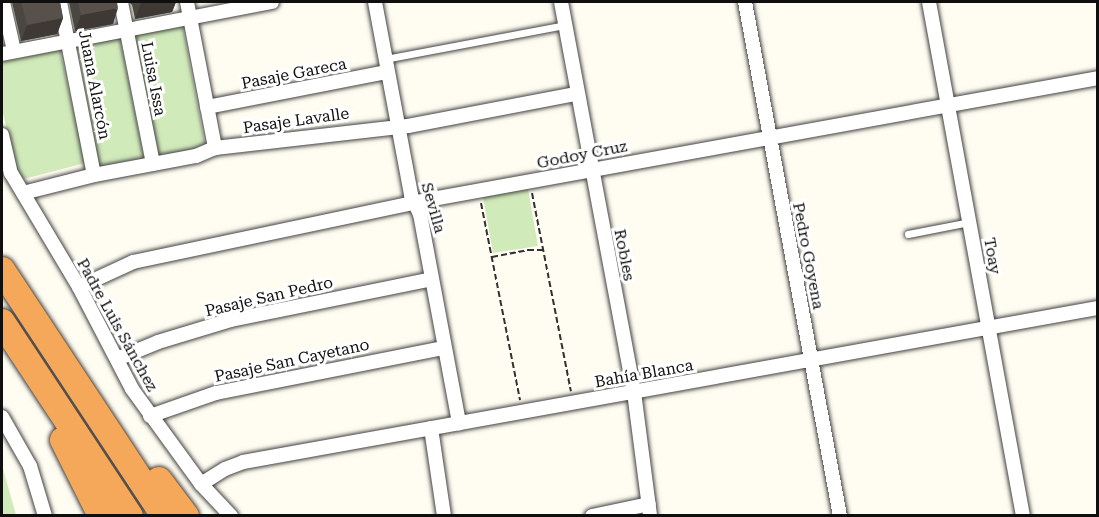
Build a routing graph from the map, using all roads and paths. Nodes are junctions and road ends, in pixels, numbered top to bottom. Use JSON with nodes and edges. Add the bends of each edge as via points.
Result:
{"nodes":[{"id":1,"x":3,"y":2,"type":"edge"},
{"id":2,"x":60,"y":2,"type":"edge"},
{"id":3,"x":121,"y":2,"type":"edge"},
{"id":4,"x":187,"y":2,"type":"edge"},
{"id":5,"x":272,"y":2,"type":"edge"},
{"id":6,"x":375,"y":2,"type":"edge"},
{"id":7,"x":561,"y":2,"type":"edge"},
{"id":8,"x":745,"y":2,"type":"edge"},
{"id":9,"x":929,"y":2,"type":"edge"},
{"id":10,"x":190,"y":18,"type":"junction"},
{"id":11,"x":565,"y":25,"type":"junction"},
{"id":12,"x":127,"y":31,"type":"junction"},
{"id":13,"x":68,"y":42,"type":"junction"},
{"id":14,"x":8,"y":52,"type":"edge"},
{"id":15,"x":386,"y":66,"type":"junction"},
{"id":16,"x":1098,"y":78,"type":"edge"},
{"id":17,"x":576,"y":94,"type":"junction"},
{"id":18,"x":948,"y":105,"type":"junction"},
{"id":19,"x":207,"y":107,"type":"junction"},
{"id":20,"x":398,"y":126,"type":"junction"},
{"id":21,"x":2,"y":135,"type":"edge"},
{"id":22,"x":769,"y":138,"type":"junction"},
{"id":23,"x":215,"y":148,"type":"junction"},
{"id":24,"x":153,"y":164,"type":"junction"},
{"id":25,"x":591,"y":169,"type":"junction"},
{"id":26,"x":94,"y":175,"type":"junction"},
{"id":27,"x":530,"y":181,"type":"junction"},
{"id":28,"x":478,"y":191,"type":"junction"},
{"id":29,"x":23,"y":193,"type":"junction"},
{"id":30,"x":414,"y":203,"type":"junction"},
{"id":31,"x":969,"y":222,"type":"junction"},
{"id":32,"x":908,"y":234,"type":"dead end"},
{"id":33,"x":543,"y":250,"type":"junction"},
{"id":34,"x":491,"y":257,"type":"junction"},
{"id":35,"x":2,"y":270,"type":"edge"},
{"id":36,"x":432,"y":279,"type":"junction"},
{"id":37,"x":79,"y":287,"type":"junction"},
{"id":38,"x":1098,"y":308,"type":"edge"},
{"id":39,"x":2,"y":324,"type":"edge"},
{"id":40,"x":988,"y":328,"type":"junction"},
{"id":41,"x":443,"y":348,"type":"junction"},
{"id":42,"x":117,"y":359,"type":"junction"},
{"id":43,"x":810,"y":361,"type":"junction"},
{"id":44,"x":634,"y":392,"type":"junction"},
{"id":45,"x":573,"y":402,"type":"junction"},
{"id":46,"x":522,"y":412,"type":"junction"},
{"id":47,"x":150,"y":416,"type":"junction"},
{"id":48,"x":2,"y":417,"type":"edge"},
{"id":49,"x":459,"y":423,"type":"junction"},
{"id":50,"x":431,"y":428,"type":"junction"},
{"id":51,"x":110,"y":433,"type":"junction"},
{"id":52,"x":201,"y":484,"type":"junction"},
{"id":53,"x":650,"y":510,"type":"edge"},
{"id":54,"x":45,"y":516,"type":"edge"},
{"id":55,"x":101,"y":516,"type":"edge"},
{"id":56,"x":130,"y":516,"type":"edge"},
{"id":57,"x":164,"y":516,"type":"edge"},
{"id":58,"x":186,"y":516,"type":"edge"},
{"id":59,"x":231,"y":516,"type":"edge"},
{"id":60,"x":444,"y":516,"type":"edge"},
{"id":61,"x":592,"y":516,"type":"edge"},
{"id":62,"x":840,"y":516,"type":"edge"},
{"id":63,"x":1023,"y":516,"type":"edge"}],
"edges":[{"from":1,"to":14,"type":"street"},
{"from":2,"to":13,"type":"street","name":"Juana Alarcón"},
{"from":3,"to":12,"type":"street","name":"Luisa Issa"},
{"from":4,"to":10,"type":"street"},
{"from":5,"to":10,"type":"street"},
{"from":6,"to":15,"type":"street","name":"Sevilla"},
{"from":7,"to":11,"type":"street","name":"Robles"},
{"from":8,"to":22,"type":"street","name":"Pedro Goyena"},
{"from":9,"to":18,"type":"street","name":"Toay"},
{"from":10,"to":12,"type":"street"},
{"from":10,"to":19,"type":"street"},
{"from":11,"to":15,"type":"lane"},
{"from":11,"to":17,"type":"street","name":"Robles"},
{"from":12,"to":13,"type":"street"},
{"from":12,"to":24,"type":"street","name":"Luisa Issa"},
{"from":13,"to":14,"type":"street"},
{"from":13,"to":26,"type":"street","name":"Juana Alarcón"},
{"from":15,"to":19,"type":"street","name":"Pasaje Gareca"},
{"from":15,"to":20,"type":"street","name":"Sevilla"},
{"from":16,"to":18,"type":"street","name":"Godoy Cruz"},
{"from":17,"to":20,"type":"street","name":"Pasaje Lavalle"},
{"from":17,"to":25,"type":"street","name":"Robles"},
{"from":18,"to":22,"type":"street","name":"Godoy Cruz"},
{"from":18,"to":31,"type":"street","name":"Toay"},
{"from":19,"to":23,"type":"street"},
{"from":20,"to":23,"type":"street","name":"Pasaje Lavalle"},
{"from":20,"to":30,"type":"street","name":"Sevilla"},
{"from":21,"to":29,"type":"street","name":"Padre Luis Sánchez","via":[[12,173]]},
{"from":22,"to":25,"type":"street","name":"Godoy Cruz"},
{"from":22,"to":43,"type":"street","name":"Pedro Goyena"},
{"from":23,"to":24,"type":"street","name":"Pasaje Lavalle"},
{"from":24,"to":26,"type":"street","name":"Pasaje Lavalle"},
{"from":25,"to":27,"type":"street","name":"Godoy Cruz"},
{"from":25,"to":44,"type":"street","name":"Robles"},
{"from":26,"to":29,"type":"street","name":"Pasaje Lavalle"},
{"from":27,"to":28,"type":"street","name":"Godoy Cruz"},
{"from":27,"to":33,"type":"path"},
{"from":28,"to":30,"type":"street","name":"Godoy Cruz"},
{"from":28,"to":34,"type":"path"},
{"from":29,"to":37,"type":"street","name":"Padre Luis Sánchez"},
{"from":30,"to":36,"type":"street","name":"Sevilla","via":[[420,214]]},
{"from":30,"to":37,"type":"street","name":"Godoy Cruz","via":[[133,262]]},
{"from":31,"to":32,"type":"lane"},
{"from":31,"to":40,"type":"street","name":"Toay"},
{"from":33,"to":34,"type":"path"},
{"from":33,"to":45,"type":"path"},
{"from":34,"to":46,"type":"path"},
{"from":35,"to":51,"type":"highway"},
{"from":36,"to":41,"type":"street","name":"Sevilla"},
{"from":36,"to":42,"type":"street","name":"Pasaje San Pedro","via":[[231,320]]},
{"from":37,"to":42,"type":"street","name":"Padre Luis Sánchez"},
{"from":38,"to":40,"type":"street","name":"Bahía Blanca"},
{"from":39,"to":55,"type":"highway","via":[[15,360],[68,448]]},
{"from":39,"to":56,"type":"highway"},
{"from":40,"to":43,"type":"street","name":"Bahía Blanca"},
{"from":40,"to":63,"type":"street","name":"Toay"},
{"from":41,"to":47,"type":"street","name":"Pasaje San Cayetano","via":[[216,393]]},
{"from":41,"to":49,"type":"street","name":"Sevilla"},
{"from":42,"to":47,"type":"street","name":"Padre Luis Sánchez"},
{"from":43,"to":44,"type":"street","name":"Bahía Blanca"},
{"from":43,"to":62,"type":"street","name":"Pedro Goyena"},
{"from":44,"to":45,"type":"street","name":"Bahía Blanca"},
{"from":44,"to":53,"type":"street","name":"Robles"},
{"from":45,"to":46,"type":"street","name":"Bahía Blanca"},
{"from":46,"to":49,"type":"street","name":"Bahía Blanca"},
{"from":47,"to":52,"type":"street","name":"Padre Luis Sánchez"},
{"from":48,"to":54,"type":"street","via":[[30,466]]},
{"from":49,"to":50,"type":"street","name":"Bahía Blanca"},
{"from":50,"to":52,"type":"street","name":"Bahía Blanca","via":[[243,462],[225,468]]},
{"from":50,"to":60,"type":"street"},
{"from":51,"to":57,"type":"highway"},
{"from":51,"to":58,"type":"highway","via":[[155,476]]},
{"from":52,"to":59,"type":"street","name":"Padre Luis Sánchez"},
{"from":53,"to":61,"type":"street"}]}
